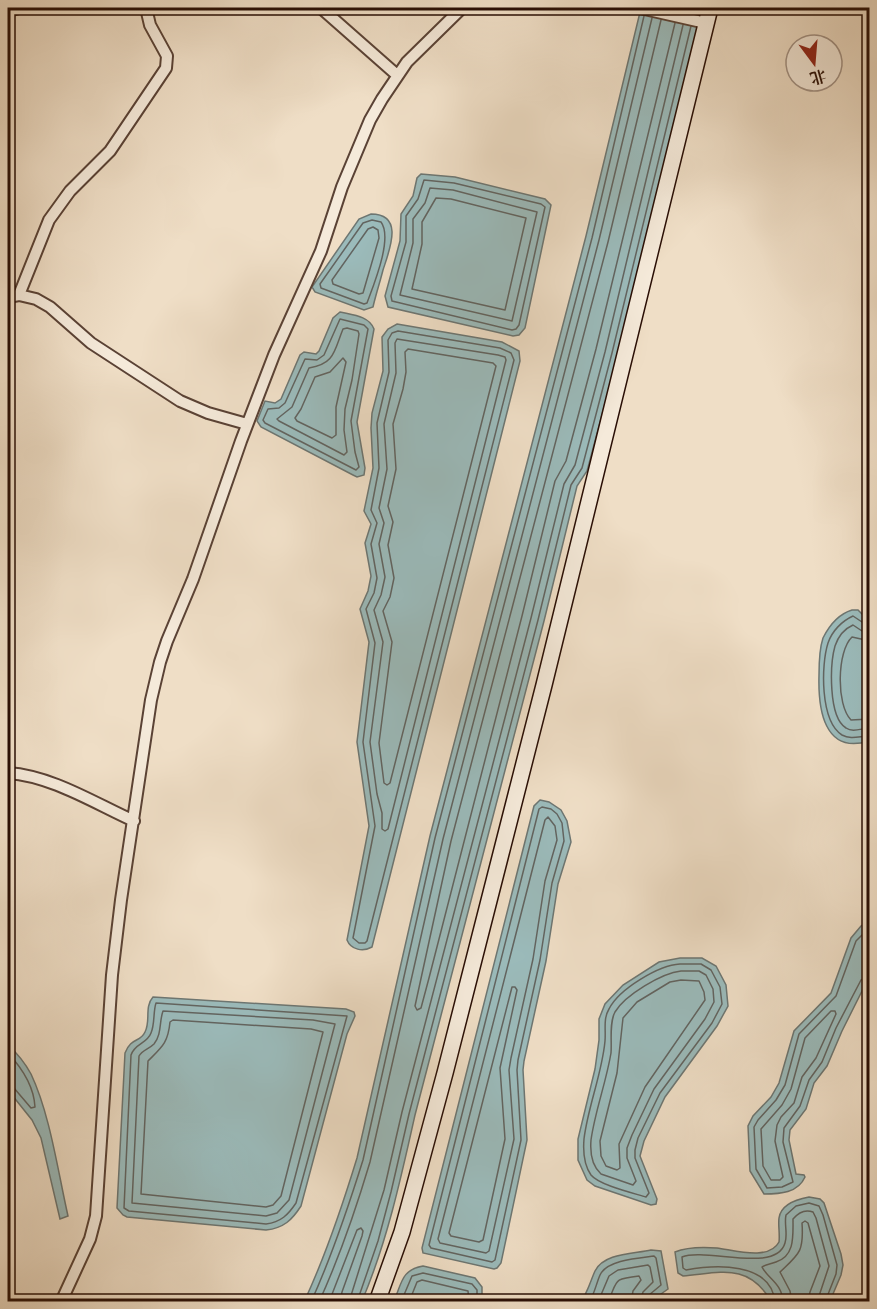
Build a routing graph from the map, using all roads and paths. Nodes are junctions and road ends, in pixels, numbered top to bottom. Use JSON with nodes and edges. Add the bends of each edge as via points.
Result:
{"nodes":[{"id":1,"x":19,"y":8,"type":"edge"},
{"id":2,"x":146,"y":8,"type":"edge"},
{"id":3,"x":321,"y":8,"type":"edge"},
{"id":4,"x":462,"y":8,"type":"edge"},
{"id":5,"x":640,"y":8,"type":"edge"},
{"id":6,"x":8,"y":11,"type":"edge"},
{"id":7,"x":706,"y":17,"type":"edge"},
{"id":8,"x":398,"y":75,"type":"junction"},
{"id":9,"x":13,"y":296,"type":"edge"},
{"id":10,"x":247,"y":424,"type":"junction"},
{"id":11,"x":8,"y":773,"type":"edge"},
{"id":12,"x":134,"y":821,"type":"junction"},
{"id":13,"x":61,"y":1302,"type":"edge"},
{"id":14,"x":377,"y":1302,"type":"edge"}],
"edges":[{"from":1,"to":6,"type":"street"},
{"from":2,"to":9,"type":"street","via":[[150,25],[167,56],[166,68],[110,151],[55,210]]},
{"from":3,"to":8,"type":"street"},
{"from":4,"to":8,"type":"street","via":[[422,45]]},
{"from":5,"to":7,"type":"street"},
{"from":7,"to":14,"type":"street","via":[[593,486],[439,1095],[402,1233]]},
{"from":8,"to":10,"type":"street","via":[[370,120],[342,186],[321,251]]},
{"from":9,"to":10,"type":"street","via":[[36,299],[50,307],[91,343],[180,401]]},
{"from":10,"to":12,"type":"street","via":[[193,579],[166,640],[151,700]]},
{"from":11,"to":12,"type":"street","via":[[46,780]]},
{"from":12,"to":13,"type":"street","via":[[112,975],[96,1216],[90,1239]]}]}
